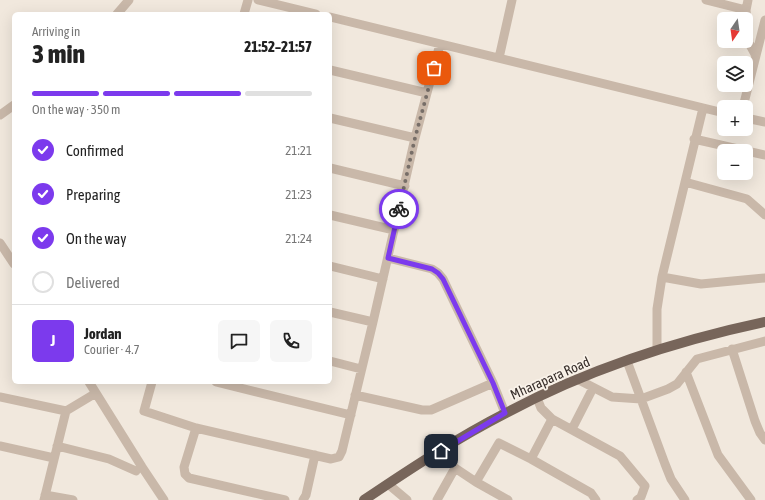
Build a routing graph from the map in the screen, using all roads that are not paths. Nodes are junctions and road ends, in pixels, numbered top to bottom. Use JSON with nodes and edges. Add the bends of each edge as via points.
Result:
{"nodes":[{"id":1,"x":129,"y":0,"type":"edge"},
{"id":2,"x":248,"y":0,"type":"edge"},
{"id":3,"x":258,"y":0,"type":"edge"},
{"id":4,"x":511,"y":0,"type":"edge"},
{"id":5,"x":706,"y":0,"type":"edge"},
{"id":6,"x":748,"y":0,"type":"edge"},
{"id":7,"x":746,"y":10,"type":"junction"},
{"id":8,"x":119,"y":12,"type":"edge"},
{"id":9,"x":245,"y":12,"type":"edge"},
{"id":10,"x":308,"y":12,"type":"edge"},
{"id":11,"x":332,"y":17,"type":"edge"},
{"id":12,"x":765,"y":20,"type":"edge"},
{"id":13,"x":440,"y":44,"type":"junction"},
{"id":14,"x":755,"y":54,"type":"junction"},
{"id":15,"x":499,"y":58,"type":"junction"},
{"id":16,"x":332,"y":70,"type":"edge"},
{"id":17,"x":427,"y":93,"type":"junction"},
{"id":18,"x":745,"y":100,"type":"edge"},
{"id":19,"x":12,"y":106,"type":"edge"},
{"id":20,"x":703,"y":108,"type":"junction"},
{"id":21,"x":717,"y":111,"type":"edge"},
{"id":22,"x":0,"y":115,"type":"edge"},
{"id":23,"x":332,"y":118,"type":"edge"},
{"id":24,"x":753,"y":119,"type":"edge"},
{"id":25,"x":765,"y":122,"type":"edge"},
{"id":26,"x":415,"y":138,"type":"junction"},
{"id":27,"x":694,"y":139,"type":"junction"},
{"id":28,"x":765,"y":155,"type":"edge"},
{"id":29,"x":332,"y":168,"type":"edge"},
{"id":30,"x":685,"y":182,"type":"junction"},
{"id":31,"x":405,"y":186,"type":"junction"},
{"id":32,"x":332,"y":215,"type":"edge"},
{"id":33,"x":765,"y":215,"type":"edge"},
{"id":34,"x":394,"y":230,"type":"junction"},
{"id":35,"x":0,"y":243,"type":"edge"},
{"id":36,"x":388,"y":258,"type":"junction"},
{"id":37,"x":12,"y":261,"type":"edge"},
{"id":38,"x":332,"y":266,"type":"edge"},
{"id":39,"x":662,"y":277,"type":"junction"},
{"id":40,"x":765,"y":278,"type":"edge"},
{"id":41,"x":383,"y":279,"type":"junction"},
{"id":42,"x":332,"y":312,"type":"edge"},
{"id":43,"x":373,"y":322,"type":"junction"},
{"id":44,"x":765,"y":322,"type":"edge"},
{"id":45,"x":765,"y":340,"type":"edge"},
{"id":46,"x":732,"y":349,"type":"junction"},
{"id":47,"x":657,"y":350,"type":"junction"},
{"id":48,"x":627,"y":361,"type":"junction"},
{"id":49,"x":332,"y":362,"type":"edge"},
{"id":50,"x":362,"y":369,"type":"junction"},
{"id":51,"x":686,"y":372,"type":"junction"},
{"id":52,"x":577,"y":379,"type":"junction"},
{"id":53,"x":493,"y":383,"type":"junction"},
{"id":54,"x":90,"y":384,"type":"edge"},
{"id":55,"x":151,"y":384,"type":"edge"},
{"id":56,"x":224,"y":384,"type":"edge"},
{"id":57,"x":593,"y":388,"type":"junction"},
{"id":58,"x":96,"y":393,"type":"junction"},
{"id":59,"x":356,"y":395,"type":"junction"},
{"id":60,"x":0,"y":397,"type":"edge"},
{"id":61,"x":537,"y":398,"type":"junction"},
{"id":62,"x":641,"y":399,"type":"junction"},
{"id":63,"x":66,"y":411,"type":"junction"},
{"id":64,"x":505,"y":413,"type":"junction"},
{"id":65,"x":351,"y":415,"type":"junction"},
{"id":66,"x":552,"y":419,"type":"junction"},
{"id":67,"x":196,"y":428,"type":"junction"},
{"id":68,"x":572,"y":429,"type":"junction"},
{"id":69,"x":765,"y":440,"type":"edge"},
{"id":70,"x":0,"y":446,"type":"edge"},
{"id":71,"x":57,"y":446,"type":"junction"},
{"id":72,"x":441,"y":451,"type":"junction"},
{"id":73,"x":315,"y":455,"type":"junction"},
{"id":74,"x":54,"y":458,"type":"junction"},
{"id":75,"x":531,"y":459,"type":"junction"},
{"id":76,"x":455,"y":468,"type":"junction"},
{"id":77,"x":136,"y":471,"type":"dead end"},
{"id":78,"x":476,"y":482,"type":"junction"},
{"id":79,"x":388,"y":484,"type":"junction"},
{"id":80,"x":44,"y":497,"type":"edge"},
{"id":81,"x":73,"y":500,"type":"edge"},
{"id":82,"x":164,"y":500,"type":"edge"},
{"id":83,"x":285,"y":500,"type":"edge"},
{"id":84,"x":304,"y":500,"type":"edge"},
{"id":85,"x":364,"y":500,"type":"edge"},
{"id":86,"x":405,"y":500,"type":"edge"},
{"id":87,"x":437,"y":500,"type":"edge"},
{"id":88,"x":508,"y":500,"type":"edge"},
{"id":89,"x":596,"y":500,"type":"edge"},
{"id":90,"x":637,"y":500,"type":"edge"},
{"id":91,"x":685,"y":500,"type":"edge"},
{"id":92,"x":751,"y":500,"type":"edge"}],
"edges":[{"from":1,"to":8,"type":"street"},
{"from":2,"to":9,"type":"street"},
{"from":3,"to":10,"type":"street"},
{"from":4,"to":15,"type":"street"},
{"from":5,"to":7,"type":"street"},
{"from":6,"to":7,"type":"street"},
{"from":7,"to":14,"type":"street","via":[[749,43]]},
{"from":11,"to":13,"type":"street"},
{"from":12,"to":14,"type":"street"},
{"from":13,"to":15,"type":"street"},
{"from":13,"to":17,"type":"street"},
{"from":14,"to":18,"type":"street"},
{"from":15,"to":20,"type":"street"},
{"from":16,"to":17,"type":"street"},
{"from":17,"to":26,"type":"street"},
{"from":19,"to":22,"type":"street"},
{"from":20,"to":21,"type":"street"},
{"from":20,"to":27,"type":"street"},
{"from":23,"to":26,"type":"street"},
{"from":24,"to":25,"type":"street"},
{"from":26,"to":31,"type":"street"},
{"from":27,"to":28,"type":"street"},
{"from":27,"to":30,"type":"street"},
{"from":29,"to":31,"type":"street"},
{"from":30,"to":33,"type":"street","via":[[747,199]]},
{"from":30,"to":39,"type":"street"},
{"from":31,"to":34,"type":"street"},
{"from":32,"to":34,"type":"street"},
{"from":34,"to":36,"type":"street"},
{"from":35,"to":37,"type":"street"},
{"from":36,"to":41,"type":"street"},
{"from":36,"to":53,"type":"street","via":[[432,269],[438,273]]},
{"from":38,"to":41,"type":"street"},
{"from":39,"to":40,"type":"street","via":[[701,284]]},
{"from":39,"to":47,"type":"street","via":[[657,309]]},
{"from":41,"to":43,"type":"street"},
{"from":42,"to":43,"type":"street"},
{"from":43,"to":50,"type":"street"},
{"from":44,"to":47,"type":"main road","name":"Mharapara Road"},
{"from":45,"to":46,"type":"street"},
{"from":46,"to":51,"type":"street","via":[[697,359]]},
{"from":46,"to":69,"type":"street","via":[[754,421]]},
{"from":47,"to":48,"type":"main road","name":"Mharapara Road"},
{"from":48,"to":52,"type":"main road","name":"Mharapara Road"},
{"from":48,"to":62,"type":"street"},
{"from":49,"to":50,"type":"street"},
{"from":50,"to":59,"type":"street"},
{"from":51,"to":62,"type":"street","via":[[677,384]]},
{"from":51,"to":92,"type":"street","via":[[718,455]]},
{"from":52,"to":57,"type":"street"},
{"from":52,"to":61,"type":"main road","name":"Mharapara Road"},
{"from":53,"to":59,"type":"street","via":[[430,410]]},
{"from":53,"to":64,"type":"street"},
{"from":54,"to":58,"type":"street"},
{"from":55,"to":67,"type":"street","via":[[144,411]]},
{"from":56,"to":65,"type":"street"},
{"from":57,"to":62,"type":"street","via":[[612,397]]},
{"from":57,"to":68,"type":"street"},
{"from":58,"to":63,"type":"street"},
{"from":58,"to":82,"type":"street"},
{"from":59,"to":65,"type":"street"},
{"from":60,"to":63,"type":"street"},
{"from":61,"to":64,"type":"main road","name":"Mharapara Road"},
{"from":61,"to":66,"type":"street","via":[[541,408]]},
{"from":62,"to":91,"type":"street","via":[[664,464]]},
{"from":63,"to":71,"type":"street"},
{"from":64,"to":72,"type":"main road","name":"Mharapara Road"},
{"from":65,"to":73,"type":"street","via":[[339,457],[331,459]]},
{"from":66,"to":68,"type":"street"},
{"from":66,"to":75,"type":"street"},
{"from":67,"to":73,"type":"street"},
{"from":67,"to":83,"type":"street","via":[[184,467],[189,478]]},
{"from":68,"to":90,"type":"street","via":[[620,456],[645,486]]},
{"from":70,"to":74,"type":"street"},
{"from":71,"to":74,"type":"street"},
{"from":71,"to":77,"type":"street","via":[[109,459]]},
{"from":72,"to":76,"type":"street"},
{"from":72,"to":79,"type":"main road","name":"Mharapara Road"},
{"from":73,"to":84,"type":"street"},
{"from":74,"to":80,"type":"street"},
{"from":75,"to":78,"type":"street","via":[[499,443]]},
{"from":75,"to":89,"type":"street","via":[[591,493]]},
{"from":76,"to":78,"type":"street"},
{"from":76,"to":87,"type":"street"},
{"from":78,"to":88,"type":"street"},
{"from":79,"to":85,"type":"main road","name":"Mharapara Road"},
{"from":79,"to":86,"type":"street"},
{"from":80,"to":81,"type":"street"}]}
